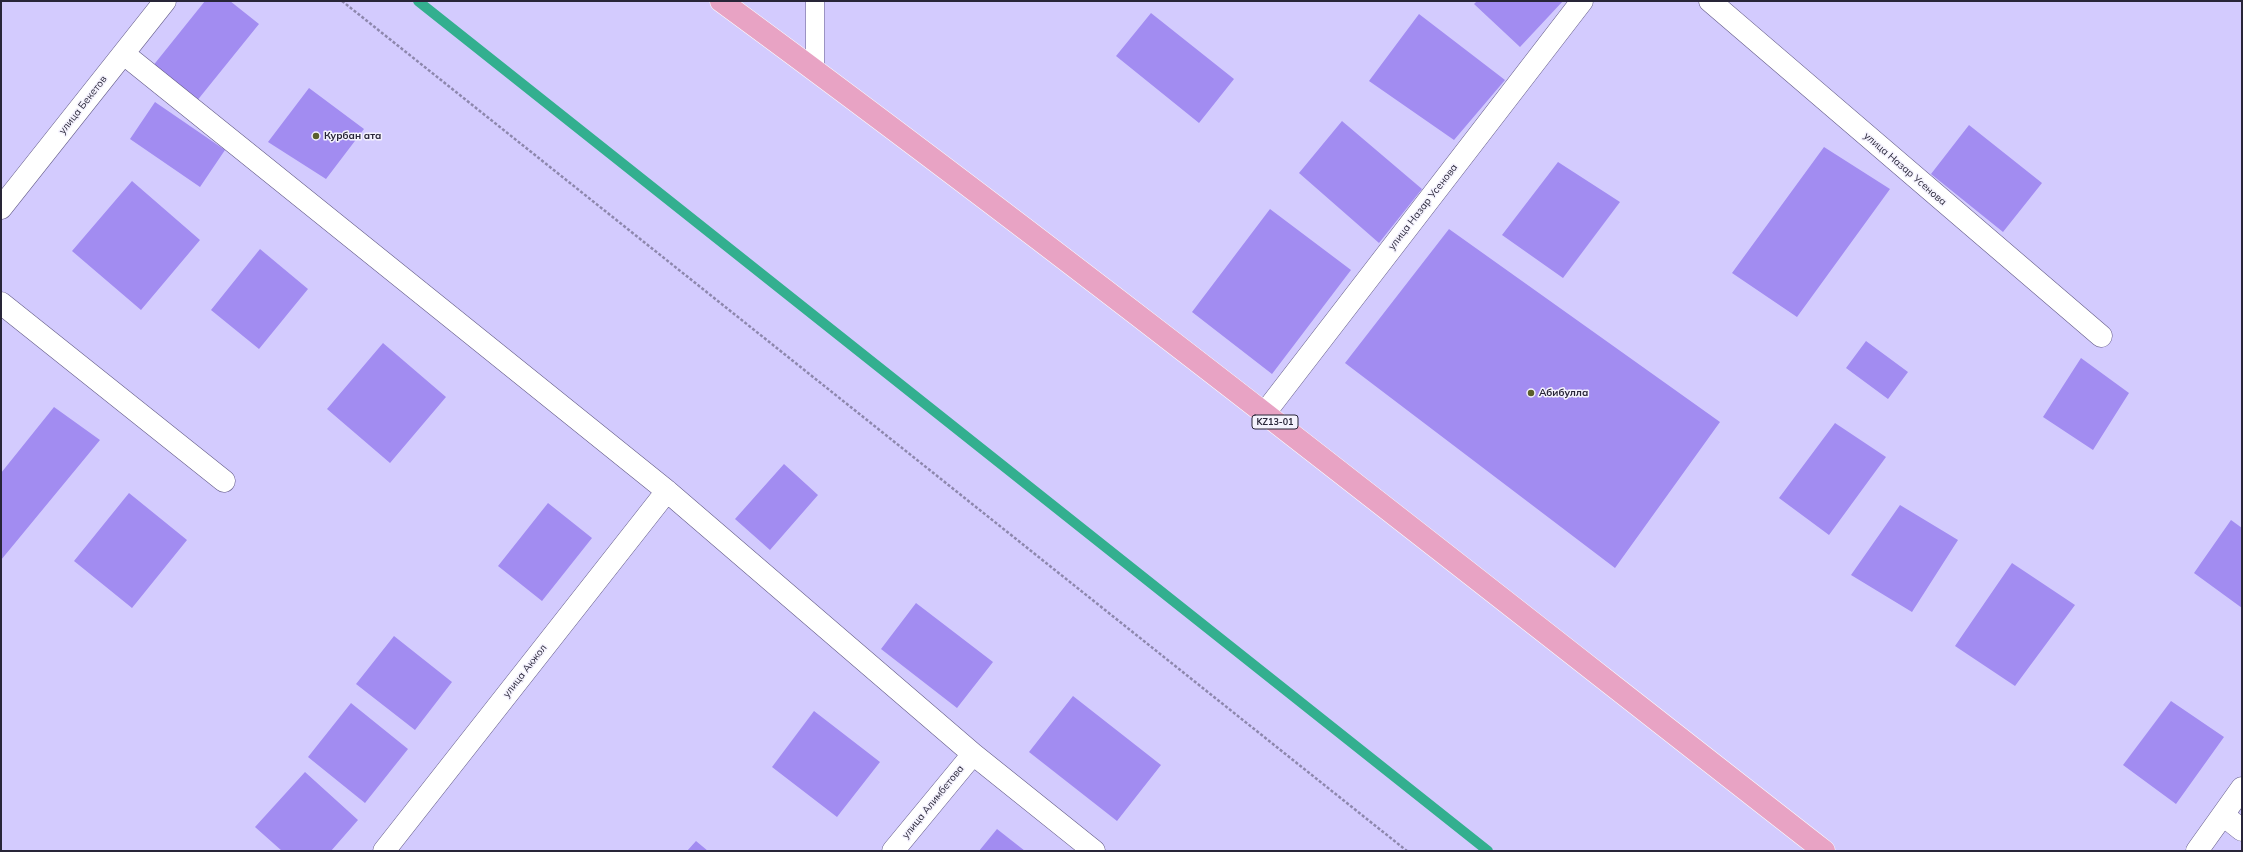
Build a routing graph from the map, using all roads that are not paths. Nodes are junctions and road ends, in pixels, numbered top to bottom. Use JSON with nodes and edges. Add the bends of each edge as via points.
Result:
{"nodes":[{"id":1,"x":165,"y":1,"type":"edge"},
{"id":2,"x":721,"y":1,"type":"edge"},
{"id":3,"x":815,"y":1,"type":"edge"},
{"id":4,"x":1582,"y":1,"type":"edge"},
{"id":5,"x":1710,"y":1,"type":"edge"},
{"id":6,"x":124,"y":54,"type":"junction"},
{"id":7,"x":814,"y":70,"type":"junction"},
{"id":8,"x":1,"y":208,"type":"edge"},
{"id":9,"x":1,"y":303,"type":"edge"},
{"id":10,"x":2101,"y":336,"type":"dead end"},
{"id":11,"x":1264,"y":414,"type":"junction"},
{"id":12,"x":224,"y":481,"type":"dead end"},
{"id":13,"x":667,"y":491,"type":"junction"},
{"id":14,"x":973,"y":754,"type":"junction"},
{"id":15,"x":2242,"y":788,"type":"edge"},
{"id":16,"x":2223,"y":815,"type":"junction"},
{"id":17,"x":2242,"y":830,"type":"edge"},
{"id":18,"x":384,"y":851,"type":"edge"},
{"id":19,"x":893,"y":851,"type":"edge"},
{"id":20,"x":1094,"y":851,"type":"edge"},
{"id":21,"x":1824,"y":851,"type":"edge"},
{"id":22,"x":2196,"y":851,"type":"edge"}],
"edges":[{"from":1,"to":6,"type":"street","name":"улица Бекетов"},
{"from":2,"to":7,"type":"main road","number":"KZ13-01"},
{"from":3,"to":7,"type":"lane"},
{"from":4,"to":11,"type":"street","name":"улица Назар Усенова"},
{"from":5,"to":10,"type":"street","name":"улица Назар Усенова"},
{"from":6,"to":8,"type":"street","name":"улица Бекетов"},
{"from":6,"to":13,"type":"street"},
{"from":7,"to":11,"type":"main road","number":"KZ13-01"},
{"from":9,"to":12,"type":"street"},
{"from":11,"to":21,"type":"main road","number":"KZ13-01"},
{"from":13,"to":14,"type":"street"},
{"from":13,"to":18,"type":"street","name":"улица Акжол"},
{"from":14,"to":19,"type":"street","name":"улица Алимбетова"},
{"from":14,"to":20,"type":"street"},
{"from":15,"to":16,"type":"street"},
{"from":16,"to":17,"type":"street"},
{"from":16,"to":22,"type":"street"}]}
